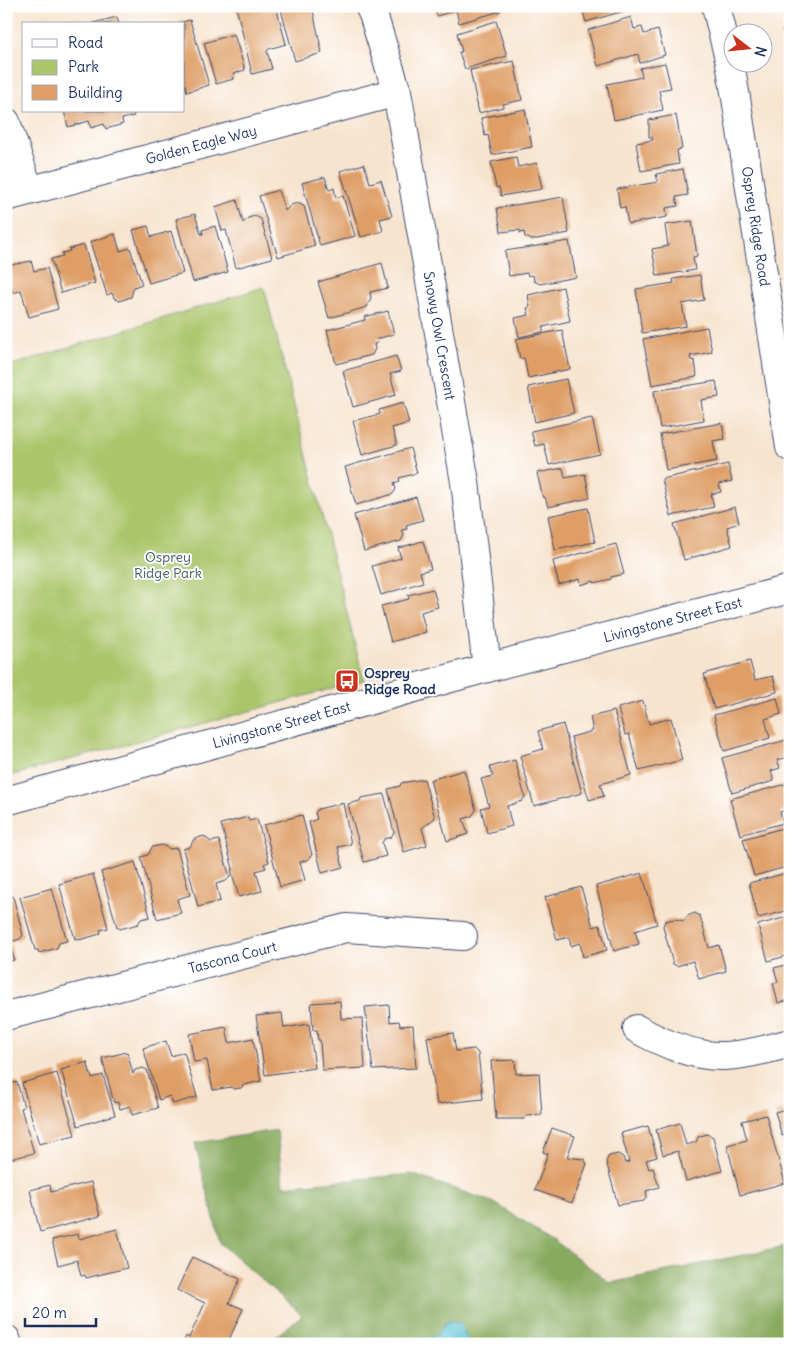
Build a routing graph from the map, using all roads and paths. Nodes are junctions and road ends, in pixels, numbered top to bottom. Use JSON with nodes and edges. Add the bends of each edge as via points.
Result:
{"nodes":[{"id":1,"x":369,"y":6,"type":"edge"},
{"id":2,"x":716,"y":6,"type":"edge"},
{"id":3,"x":397,"y":92,"type":"junction"},
{"id":4,"x":6,"y":122,"type":"edge"},
{"id":5,"x":18,"y":194,"type":"edge"},
{"id":6,"x":790,"y":447,"type":"edge"},
{"id":7,"x":790,"y":589,"type":"edge"},
{"id":8,"x":487,"y":668,"type":"junction"},
{"id":9,"x":6,"y":801,"type":"edge"},
{"id":10,"x":463,"y":936,"type":"dead end"},
{"id":11,"x":6,"y":1016,"type":"edge"},
{"id":12,"x":637,"y":1029,"type":"dead end"},
{"id":13,"x":790,"y":1043,"type":"edge"},
{"id":14,"x":6,"y":1339,"type":"edge"},
{"id":15,"x":8,"y":1344,"type":"edge"}],
"edges":[{"from":1,"to":3,"type":"street","name":"Snowy Owl Crescent"},
{"from":2,"to":6,"type":"street","name":"Osprey Ridge Road","via":[[736,98]]},
{"from":3,"to":5,"type":"street","name":"Golden Eagle Way"},
{"from":3,"to":8,"type":"street","name":"Snowy Owl Crescent","via":[[465,482]]},
{"from":4,"to":5,"type":"street"},
{"from":7,"to":8,"type":"street","name":"Livingstone Street East"},
{"from":8,"to":9,"type":"street","name":"Livingstone Street East"},
{"from":10,"to":11,"type":"street","name":"Tascona Court","via":[[346,928]]},
{"from":12,"to":13,"type":"street","via":[[654,1039],[701,1055],[744,1054]]},
{"from":14,"to":15,"type":"street"}]}
